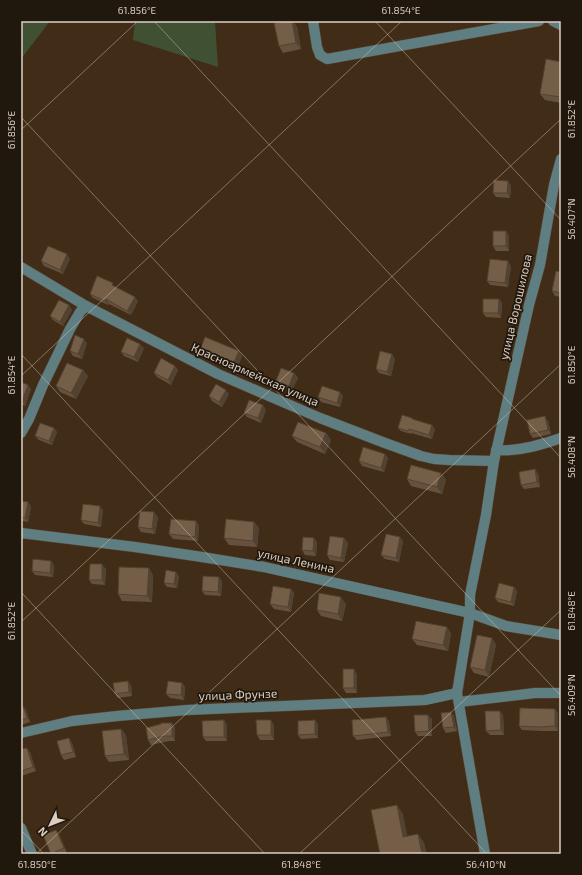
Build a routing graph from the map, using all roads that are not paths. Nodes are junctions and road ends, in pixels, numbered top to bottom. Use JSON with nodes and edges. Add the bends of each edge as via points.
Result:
{"nodes":[{"id":1,"x":313,"y":21,"type":"edge"},
{"id":2,"x":539,"y":21,"type":"edge"},
{"id":3,"x":553,"y":21,"type":"edge"},
{"id":4,"x":561,"y":26,"type":"edge"},
{"id":5,"x":561,"y":159,"type":"edge"},
{"id":6,"x":21,"y":267,"type":"edge"},
{"id":7,"x":86,"y":306,"type":"junction"},
{"id":8,"x":21,"y":433,"type":"edge"},
{"id":9,"x":561,"y":438,"type":"edge"},
{"id":10,"x":496,"y":450,"type":"junction"},
{"id":11,"x":494,"y":461,"type":"junction"},
{"id":12,"x":21,"y":533,"type":"edge"},
{"id":13,"x":470,"y":613,"type":"junction"},
{"id":14,"x":561,"y":635,"type":"edge"},
{"id":15,"x":561,"y":693,"type":"edge"},
{"id":16,"x":458,"y":698,"type":"junction"},
{"id":17,"x":21,"y":733,"type":"edge"},
{"id":18,"x":21,"y":828,"type":"edge"},
{"id":19,"x":32,"y":854,"type":"edge"},
{"id":20,"x":485,"y":854,"type":"edge"}],
"edges":[{"from":1,"to":2,"type":"street","via":[[317,47],[320,55],[327,59]]},
{"from":3,"to":4,"type":"street"},
{"from":5,"to":10,"type":"street","name":"улица Ворошилова","via":[[540,265]]},
{"from":6,"to":7,"type":"street","name":"Красноармейская улица"},
{"from":7,"to":8,"type":"street","via":[[70,329]]},
{"from":7,"to":11,"type":"street","name":"Красноармейская улица","via":[[218,374],[361,434],[434,459]]},
{"from":9,"to":10,"type":"street","via":[[517,449]]},
{"from":10,"to":11,"type":"street","name":"улица Ворошилова"},
{"from":11,"to":13,"type":"street","name":"улица Ворошилова","via":[[470,595]]},
{"from":12,"to":13,"type":"street","name":"улица Ленина","via":[[264,567]]},
{"from":13,"to":14,"type":"street","name":"улица Ленина","via":[[506,626]]},
{"from":13,"to":16,"type":"street","name":"улица Ворошилова"},
{"from":15,"to":16,"type":"street","name":"улица Фрунзе"},
{"from":16,"to":17,"type":"street","name":"улица Фрунзе","via":[[188,710],[72,721]]},
{"from":16,"to":20,"type":"street","name":"улица Ворошилова"},
{"from":18,"to":19,"type":"street"}]}
